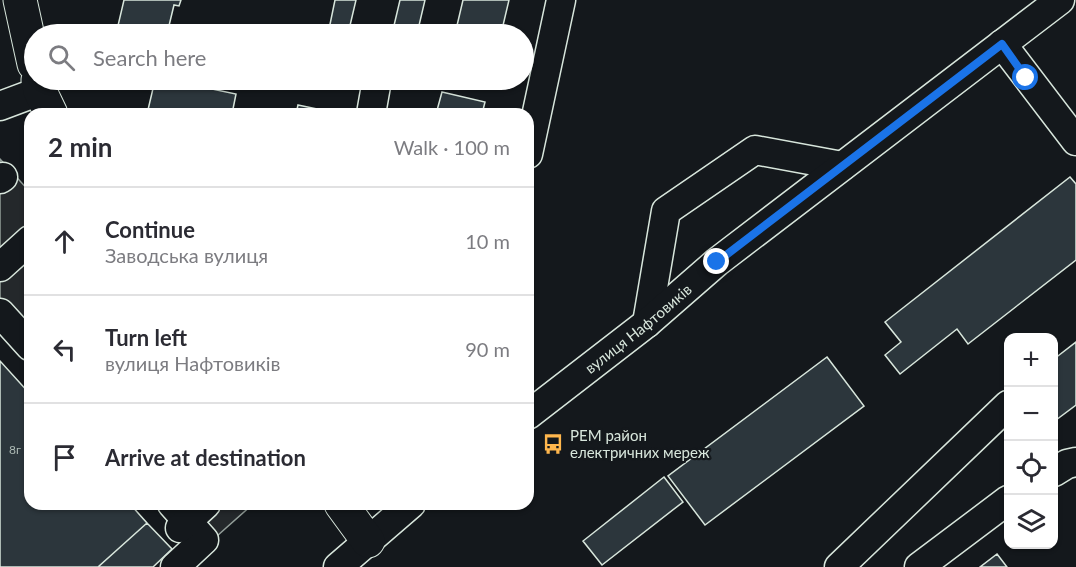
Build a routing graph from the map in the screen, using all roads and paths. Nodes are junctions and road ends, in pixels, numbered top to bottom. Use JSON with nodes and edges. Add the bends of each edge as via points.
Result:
{"nodes":[{"id":1,"x":20,"y":0,"type":"edge"},
{"id":2,"x":561,"y":0,"type":"edge"},
{"id":3,"x":1060,"y":0,"type":"edge"},
{"id":4,"x":26,"y":24,"type":"edge"},
{"id":5,"x":1002,"y":44,"type":"junction"},
{"id":6,"x":35,"y":90,"type":"edge"},
{"id":7,"x":375,"y":90,"type":"edge"},
{"id":8,"x":0,"y":106,"type":"edge"},
{"id":9,"x":372,"y":108,"type":"edge"},
{"id":10,"x":534,"y":126,"type":"edge"},
{"id":11,"x":1076,"y":141,"type":"edge"},
{"id":12,"x":842,"y":166,"type":"junction"},
{"id":13,"x":24,"y":245,"type":"edge"},
{"id":14,"x":0,"y":267,"type":"edge"},
{"id":15,"x":0,"y":313,"type":"edge"},
{"id":16,"x":647,"y":323,"type":"junction"},
{"id":17,"x":20,"y":340,"type":"edge"},
{"id":18,"x":1004,"y":409,"type":"edge"},
{"id":19,"x":534,"y":410,"type":"edge"},
{"id":20,"x":1076,"y":462,"type":"edge"},
{"id":21,"x":1058,"y":469,"type":"edge"},
{"id":22,"x":1004,"y":503,"type":"edge"},
{"id":23,"x":168,"y":510,"type":"edge"},
{"id":24,"x":345,"y":510,"type":"edge"},
{"id":25,"x":404,"y":510,"type":"edge"},
{"id":26,"x":189,"y":524,"type":"edge"},
{"id":27,"x":368,"y":541,"type":"junction"},
{"id":28,"x":162,"y":567,"type":"edge"},
{"id":29,"x":175,"y":567,"type":"edge"},
{"id":30,"x":338,"y":567,"type":"edge"},
{"id":31,"x":839,"y":567,"type":"edge"},
{"id":32,"x":919,"y":567,"type":"edge"}],
"edges":[{"from":1,"to":4,"type":"main road"},
{"from":2,"to":10,"type":"street"},
{"from":3,"to":5,"type":"street","name":"вулиця Нафтовиків"},
{"from":5,"to":11,"type":"street"},
{"from":5,"to":12,"type":"street","name":"вулиця Нафтовиків"},
{"from":6,"to":8,"type":"street"},
{"from":7,"to":9,"type":"street"},
{"from":12,"to":16,"type":"street","name":"вулиця Нафтовиків","via":[[717,262]]},
{"from":12,"to":16,"type":"street","via":[[755,150],[666,211]]},
{"from":13,"to":14,"type":"street"},
{"from":15,"to":17,"type":"street"},
{"from":16,"to":19,"type":"street","name":"вулиця Нафтовиків"},
{"from":18,"to":31,"type":"street"},
{"from":20,"to":21,"type":"street"},
{"from":22,"to":32,"type":"street"},
{"from":23,"to":26,"type":"street"},
{"from":24,"to":27,"type":"main road"},
{"from":25,"to":27,"type":"street"},
{"from":26,"to":28,"type":"street"},
{"from":26,"to":29,"type":"street"},
{"from":27,"to":30,"type":"street"}]}
